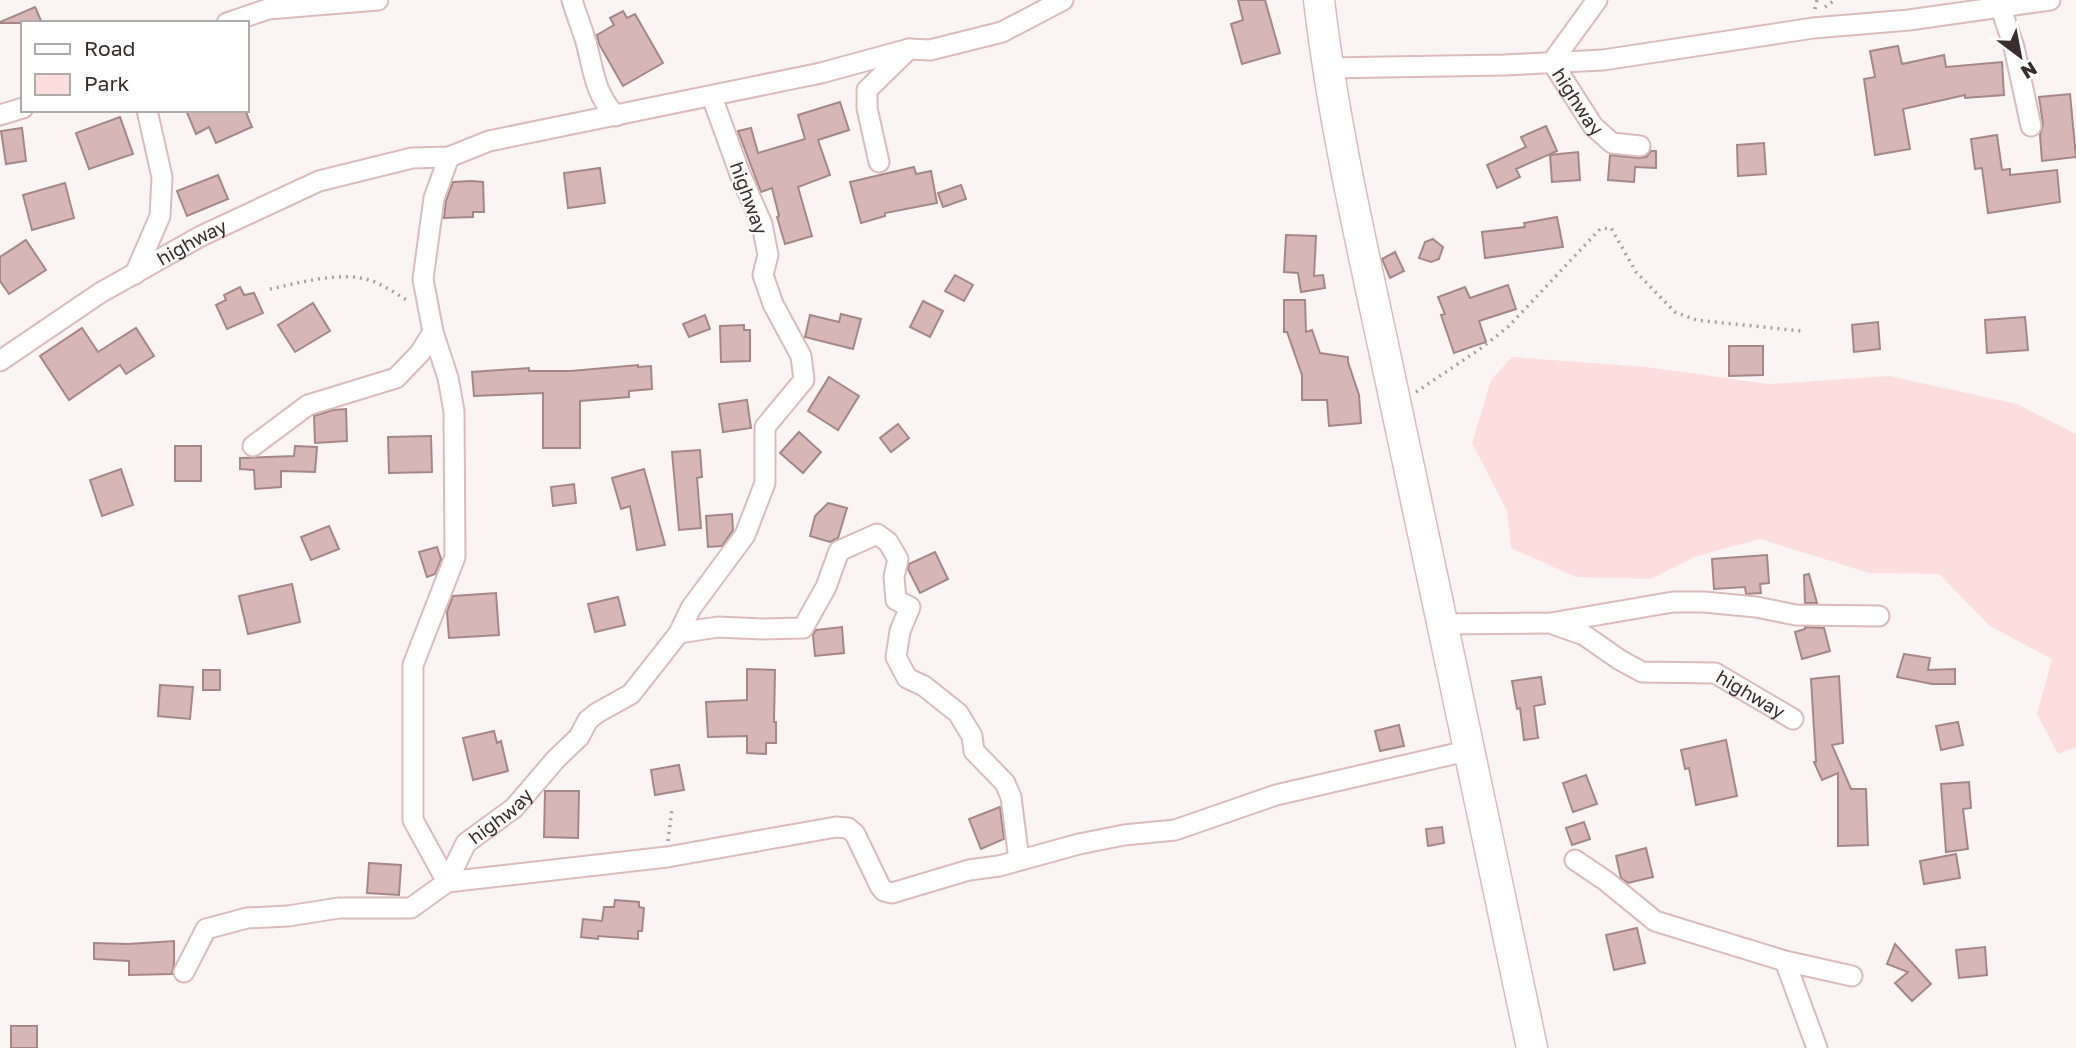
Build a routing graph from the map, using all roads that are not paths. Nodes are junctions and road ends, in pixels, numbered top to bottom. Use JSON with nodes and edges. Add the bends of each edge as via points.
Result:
{"nodes":[{"id":1,"x":378,"y":0,"type":"edge"},
{"id":2,"x":572,"y":0,"type":"edge"},
{"id":3,"x":1063,"y":0,"type":"edge"},
{"id":4,"x":1319,"y":0,"type":"edge"},
{"id":5,"x":1597,"y":0,"type":"edge"},
{"id":6,"x":2050,"y":0,"type":"edge"},
{"id":7,"x":2000,"y":6,"type":"junction"},
{"id":8,"x":233,"y":21,"type":"edge"},
{"id":9,"x":909,"y":49,"type":"junction"},
{"id":10,"x":1552,"y":62,"type":"junction"},
{"id":11,"x":1327,"y":68,"type":"junction"},
{"id":12,"x":712,"y":97,"type":"junction"},
{"id":13,"x":21,"y":109,"type":"edge"},
{"id":14,"x":147,"y":112,"type":"edge"},
{"id":15,"x":0,"y":115,"type":"edge"},
{"id":16,"x":616,"y":116,"type":"junction"},
{"id":17,"x":2031,"y":126,"type":"dead end"},
{"id":18,"x":1640,"y":146,"type":"dead end"},
{"id":19,"x":449,"y":157,"type":"junction"},
{"id":20,"x":879,"y":162,"type":"dead end"},
{"id":21,"x":135,"y":274,"type":"junction"},
{"id":22,"x":432,"y":324,"type":"junction"},
{"id":23,"x":0,"y":361,"type":"edge"},
{"id":24,"x":253,"y":446,"type":"dead end"},
{"id":25,"x":1879,"y":616,"type":"dead end"},
{"id":26,"x":1551,"y":623,"type":"junction"},
{"id":27,"x":1441,"y":624,"type":"junction"},
{"id":28,"x":679,"y":633,"type":"junction"},
{"id":29,"x":1793,"y":719,"type":"dead end"},
{"id":30,"x":1471,"y":750,"type":"junction"},
{"id":31,"x":1019,"y":860,"type":"junction"},
{"id":32,"x":1575,"y":860,"type":"dead end"},
{"id":33,"x":447,"y":882,"type":"junction"},
{"id":34,"x":1785,"y":961,"type":"junction"},
{"id":35,"x":184,"y":972,"type":"dead end"},
{"id":36,"x":1852,"y":976,"type":"dead end"},
{"id":37,"x":1532,"y":1048,"type":"edge"},
{"id":38,"x":1817,"y":1048,"type":"edge"}],
"edges":[{"from":1,"to":8,"type":"street","via":[[268,9]]},
{"from":2,"to":16,"type":"street","via":[[595,83]]},
{"from":3,"to":9,"type":"street","name":"highway","via":[[1002,32],[930,50]]},
{"from":4,"to":11,"type":"main road"},
{"from":5,"to":10,"type":"street","name":"highway"},
{"from":6,"to":7,"type":"street"},
{"from":7,"to":10,"type":"street","via":[[1604,60]]},
{"from":7,"to":17,"type":"street"},
{"from":9,"to":12,"type":"street","name":"highway"},
{"from":9,"to":20,"type":"street","via":[[867,90]]},
{"from":10,"to":11,"type":"street"},
{"from":10,"to":18,"type":"street","name":"highway","via":[[1593,126],[1612,143]]},
{"from":11,"to":27,"type":"main road"},
{"from":12,"to":16,"type":"street","name":"highway"},
{"from":12,"to":28,"type":"street","name":"highway","via":[[762,224],[768,255],[763,275],[801,356],[804,380],[765,427],[765,483],[745,535],[691,608]]},
{"from":13,"to":15,"type":"street"},
{"from":14,"to":21,"type":"street","name":"highway","via":[[162,177],[160,216]]},
{"from":16,"to":19,"type":"street","name":"highway","via":[[489,141]]},
{"from":19,"to":21,"type":"street","name":"highway","via":[[412,158],[319,181],[201,236]]},
{"from":19,"to":22,"type":"street","via":[[434,198],[423,279]]},
{"from":21,"to":23,"type":"street","name":"highway"},
{"from":22,"to":24,"type":"street","via":[[420,354],[396,378],[308,405]]},
{"from":22,"to":33,"type":"street","via":[[454,411],[456,556],[413,665],[413,820]]},
{"from":25,"to":26,"type":"street","name":"highway","via":[[1796,615],[1704,601]]},
{"from":26,"to":27,"type":"street","name":"highway"},
{"from":26,"to":29,"type":"street","name":"highway","via":[[1584,635],[1642,672],[1715,673]]},
{"from":27,"to":30,"type":"main road"},
{"from":28,"to":31,"type":"street","via":[[718,627],[803,628],[839,551],[877,534],[888,541],[898,559],[896,600],[910,607],[896,657],[907,678],[958,713],[972,736],[974,751],[1005,783]]},
{"from":28,"to":33,"type":"street","name":"highway","via":[[631,694],[588,720],[579,737],[513,808],[466,842]]},
{"from":30,"to":31,"type":"street","via":[[1276,795],[1175,830],[1124,835]]},
{"from":30,"to":37,"type":"main road"},
{"from":31,"to":33,"type":"street","via":[[884,891],[855,834],[836,827],[667,857]]},
{"from":32,"to":34,"type":"street","via":[[1654,921]]},
{"from":33,"to":35,"type":"street","name":"highway","via":[[411,908],[339,908],[247,918],[206,929]]},
{"from":34,"to":36,"type":"street"},
{"from":34,"to":38,"type":"street"}]}
